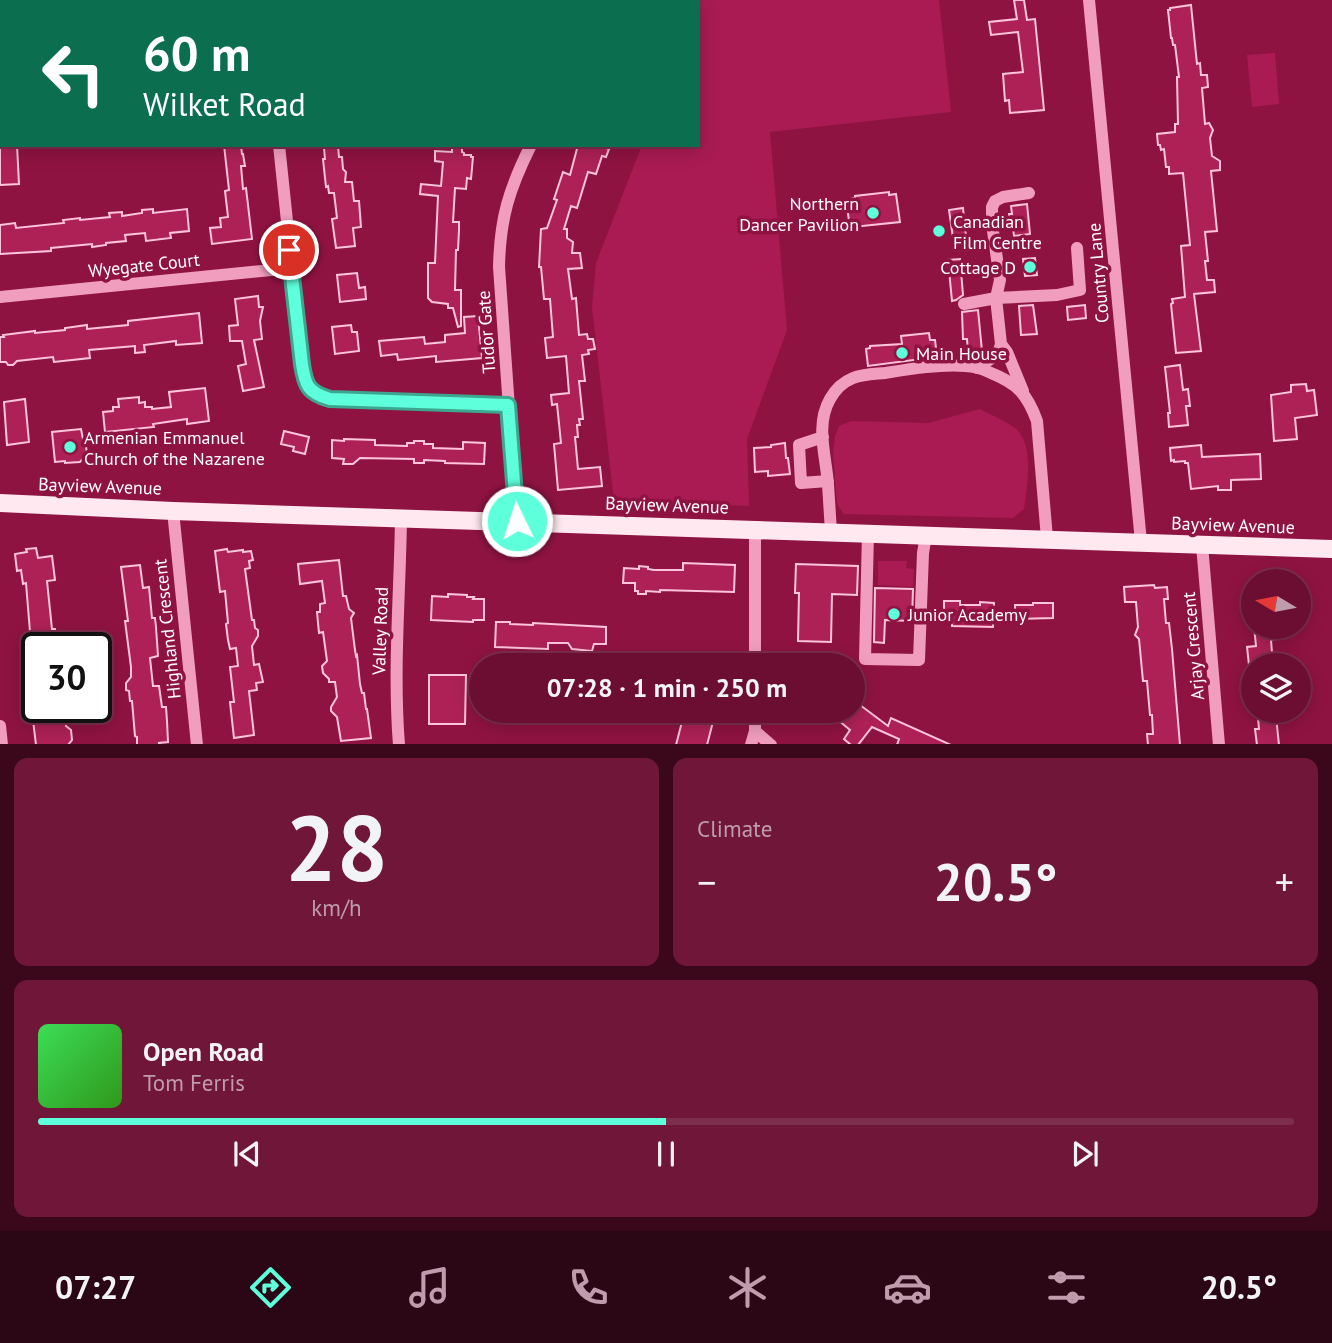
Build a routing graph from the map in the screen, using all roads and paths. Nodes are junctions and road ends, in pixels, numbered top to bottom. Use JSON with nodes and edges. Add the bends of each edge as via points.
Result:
{"nodes":[{"id":1,"x":1089,"y":0,"type":"edge"},
{"id":2,"x":279,"y":147,"type":"edge"},
{"id":3,"x":530,"y":147,"type":"edge"},
{"id":4,"x":1029,"y":193,"type":"dead end"},
{"id":5,"x":1077,"y":248,"type":"dead end"},
{"id":6,"x":291,"y":268,"type":"junction"},
{"id":7,"x":0,"y":297,"type":"edge"},
{"id":8,"x":996,"y":298,"type":"junction"},
{"id":9,"x":964,"y":304,"type":"dead end"},
{"id":10,"x":1001,"y":344,"type":"junction"},
{"id":11,"x":978,"y":368,"type":"junction"},
{"id":12,"x":1023,"y":392,"type":"junction"},
{"id":13,"x":508,"y":405,"type":"junction"},
{"id":14,"x":823,"y":437,"type":"junction"},
{"id":15,"x":828,"y":481,"type":"junction"},
{"id":16,"x":0,"y":503,"type":"edge"},
{"id":17,"x":173,"y":510,"type":"junction"},
{"id":18,"x":401,"y":518,"type":"junction"},
{"id":19,"x":517,"y":521,"type":"junction"},
{"id":20,"x":755,"y":529,"type":"junction"},
{"id":21,"x":831,"y":532,"type":"junction"},
{"id":22,"x":868,"y":533,"type":"junction"},
{"id":23,"x":926,"y":535,"type":"junction"},
{"id":24,"x":1047,"y":538,"type":"junction"},
{"id":25,"x":1141,"y":542,"type":"junction"},
{"id":26,"x":1202,"y":545,"type":"junction"},
{"id":27,"x":1332,"y":549,"type":"edge"},
{"id":28,"x":755,"y":653,"type":"edge"},
{"id":29,"x":755,"y":723,"type":"edge"},
{"id":30,"x":0,"y":726,"type":"edge"},
{"id":31,"x":755,"y":731,"type":"junction"},
{"id":32,"x":2,"y":744,"type":"edge"},
{"id":33,"x":197,"y":744,"type":"edge"},
{"id":34,"x":399,"y":744,"type":"edge"},
{"id":35,"x":751,"y":744,"type":"edge"},
{"id":36,"x":771,"y":744,"type":"edge"},
{"id":37,"x":1219,"y":744,"type":"edge"}],
"edges":[{"from":1,"to":25,"type":"street","name":"Country Lane"},
{"from":2,"to":6,"type":"street"},
{"from":3,"to":13,"type":"street","name":"Tudor Gate","via":[[507,201],[500,246]]},
{"from":4,"to":8,"type":"street","via":[[1003,197],[992,207],[1000,280]]},
{"from":5,"to":8,"type":"street","via":[[1080,290]]},
{"from":6,"to":7,"type":"street","name":"Wyegate Court"},
{"from":6,"to":13,"type":"street","via":[[304,378],[317,395]]},
{"from":8,"to":9,"type":"street"},
{"from":8,"to":10,"type":"street"},
{"from":10,"to":11,"type":"street","via":[[998,354]]},
{"from":10,"to":12,"type":"street"},
{"from":11,"to":12,"type":"street"},
{"from":11,"to":14,"type":"street","via":[[906,370],[852,378],[837,389],[827,405]]},
{"from":12,"to":24,"type":"street","via":[[1037,421]]},
{"from":13,"to":19,"type":"street","name":"Tudor Gate"},
{"from":14,"to":15,"type":"street"},
{"from":14,"to":15,"type":"street","via":[[799,445],[800,483]]},
{"from":15,"to":21,"type":"street"},
{"from":16,"to":17,"type":"main road","name":"Bayview Avenue"},
{"from":17,"to":18,"type":"main road","name":"Bayview Avenue"},
{"from":17,"to":33,"type":"street","name":"Highland Crescent"},
{"from":18,"to":19,"type":"main road","name":"Bayview Avenue"},
{"from":18,"to":34,"type":"street","name":"Valley Road","via":[[396,664]]},
{"from":19,"to":20,"type":"main road","name":"Bayview Avenue"},
{"from":20,"to":21,"type":"main road","name":"Bayview Avenue"},
{"from":20,"to":28,"type":"street"},
{"from":21,"to":22,"type":"main road","name":"Bayview Avenue"},
{"from":22,"to":23,"type":"main road","name":"Bayview Avenue"},
{"from":22,"to":23,"type":"street","via":[[865,659],[919,660]]},
{"from":23,"to":24,"type":"main road","name":"Bayview Avenue"},
{"from":24,"to":25,"type":"main road","name":"Bayview Avenue"},
{"from":25,"to":26,"type":"main road","name":"Bayview Avenue"},
{"from":26,"to":27,"type":"main road","name":"Bayview Avenue"},
{"from":26,"to":37,"type":"street","name":"Arjay Crescent"},
{"from":29,"to":31,"type":"street"},
{"from":30,"to":32,"type":"street"},
{"from":31,"to":35,"type":"street"},
{"from":31,"to":36,"type":"street"}]}
